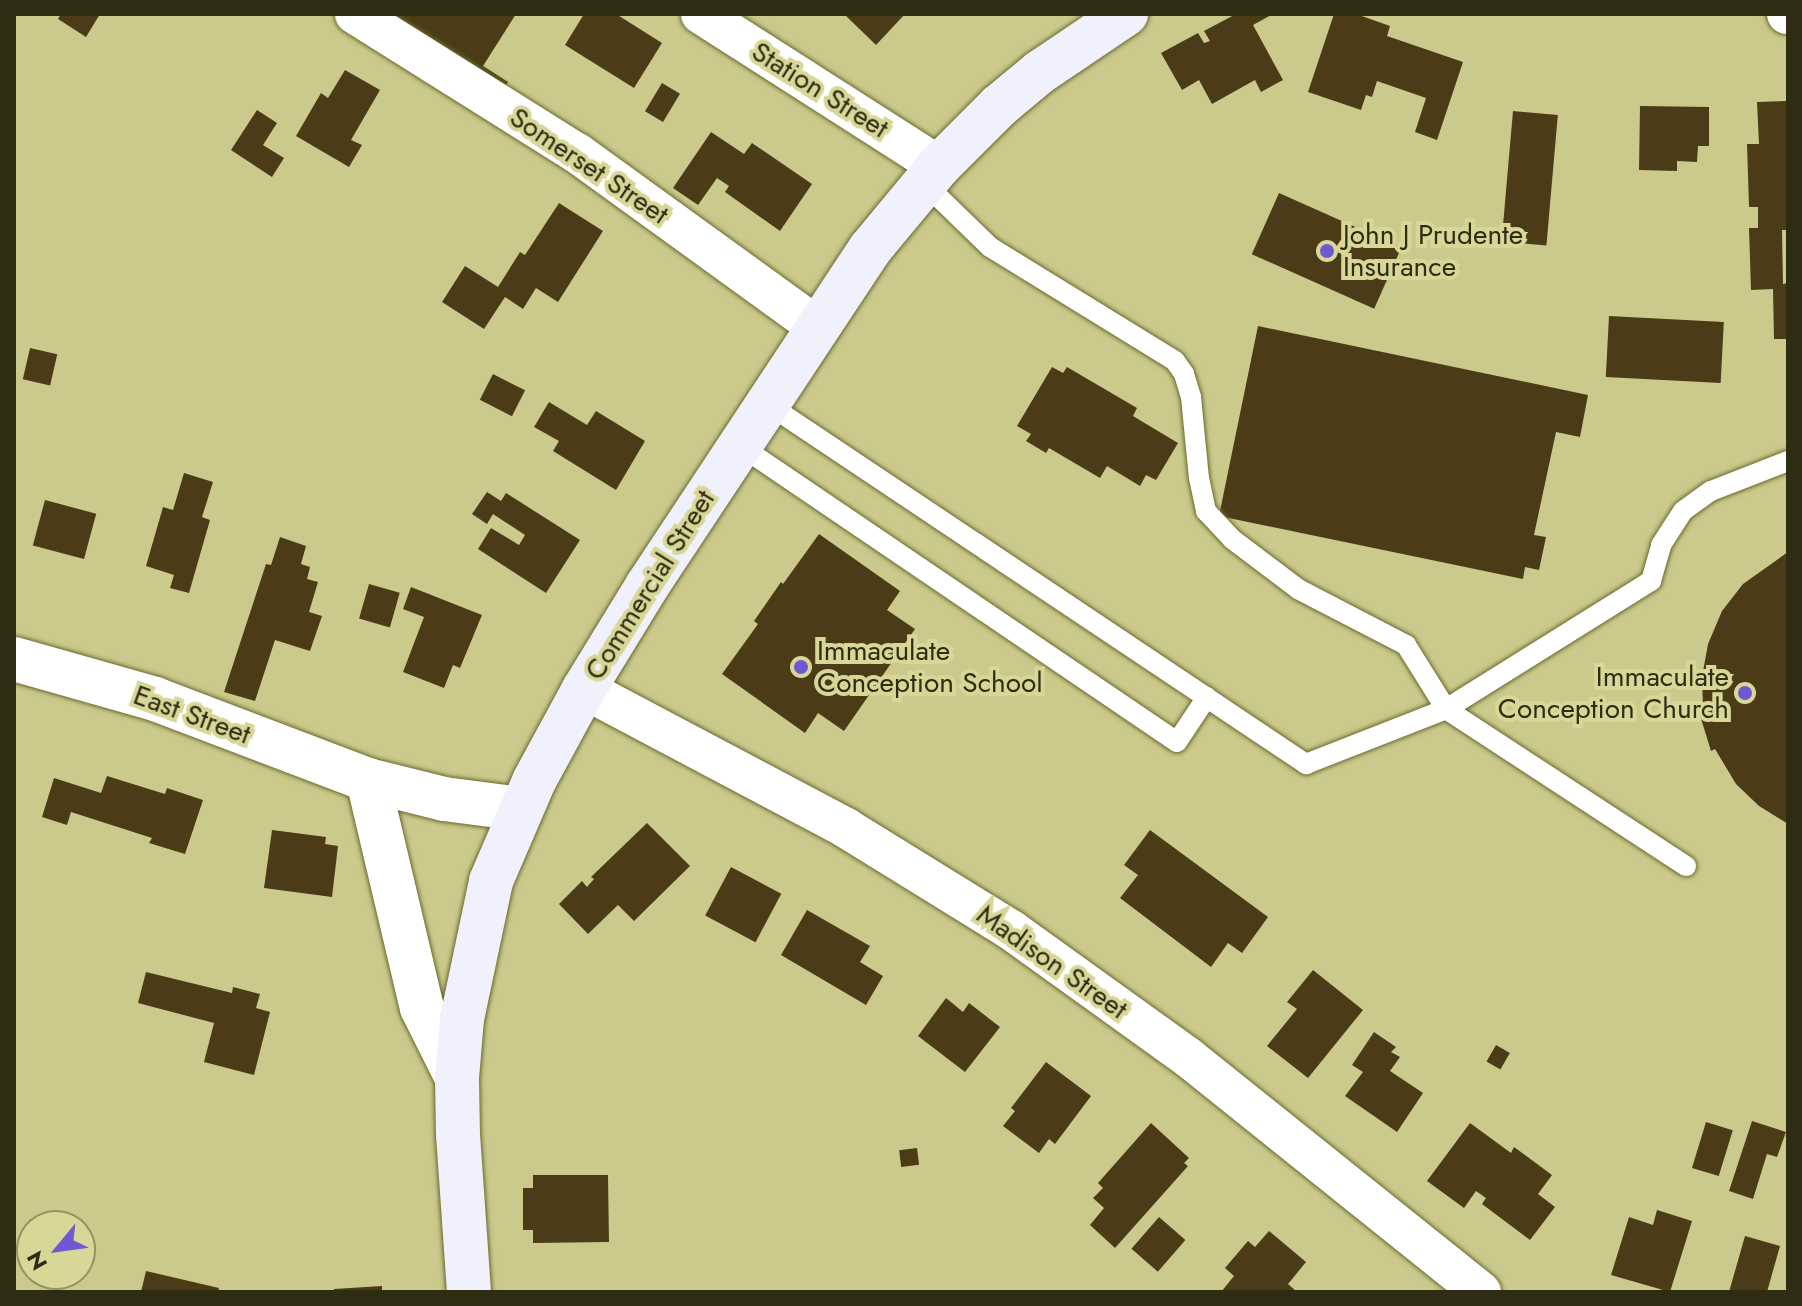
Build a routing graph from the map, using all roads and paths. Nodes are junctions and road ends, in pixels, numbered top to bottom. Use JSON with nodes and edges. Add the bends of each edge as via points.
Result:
{"nodes":[{"id":1,"x":355,"y":14,"type":"edge"},
{"id":2,"x":701,"y":14,"type":"edge"},
{"id":3,"x":1126,"y":14,"type":"edge"},
{"id":4,"x":931,"y":174,"type":"junction"},
{"id":5,"x":817,"y":327,"type":"junction"},
{"id":6,"x":766,"y":403,"type":"junction"},
{"id":7,"x":739,"y":445,"type":"junction"},
{"id":8,"x":1788,"y":461,"type":"edge"},
{"id":9,"x":14,"y":659,"type":"edge"},
{"id":10,"x":584,"y":689,"type":"junction"},
{"id":11,"x":1207,"y":697,"type":"junction"},
{"id":12,"x":1446,"y":709,"type":"junction"},
{"id":13,"x":368,"y":780,"type":"junction"},
{"id":14,"x":521,"y":809,"type":"junction"},
{"id":15,"x":1686,"y":866,"type":"dead end"},
{"id":16,"x":457,"y":1078,"type":"junction"},
{"id":17,"x":1482,"y":1291,"type":"edge"},
{"id":18,"x":469,"y":1292,"type":"edge"}],
"edges":[{"from":1,"to":5,"type":"street","name":"Somerset Street","via":[[577,153]]},
{"from":2,"to":4,"type":"street","name":"Station Street"},
{"from":3,"to":4,"type":"main road","name":"Commercial Street","via":[[1040,72]]},
{"from":4,"to":5,"type":"main road","name":"Commercial Street","via":[[870,249]]},
{"from":4,"to":12,"type":"lane","via":[[990,247],[1175,361],[1191,397],[1206,511],[1232,539],[1298,589],[1406,645]]},
{"from":5,"to":6,"type":"main road","name":"Commercial Street"},
{"from":6,"to":7,"type":"main road","name":"Commercial Street"},
{"from":6,"to":11,"type":"lane"},
{"from":7,"to":10,"type":"main road","name":"Commercial Street"},
{"from":7,"to":11,"type":"lane","via":[[1177,742]]},
{"from":8,"to":12,"type":"lane","via":[[1711,491],[1683,511],[1661,545],[1651,581]]},
{"from":9,"to":13,"type":"street","name":"East Street","via":[[155,699]]},
{"from":10,"to":14,"type":"main road","name":"Commercial Street"},
{"from":10,"to":17,"type":"street","name":"Madison Street","via":[[846,828],[1011,930],[1189,1058]]},
{"from":11,"to":12,"type":"lane","via":[[1306,764]]},
{"from":12,"to":15,"type":"lane"},
{"from":13,"to":14,"type":"street","name":"East Street","via":[[444,799]]},
{"from":13,"to":16,"type":"street","via":[[422,1008]]},
{"from":14,"to":16,"type":"main road","name":"Commercial Street","via":[[491,881],[475,945]]},
{"from":16,"to":18,"type":"main road","name":"Commercial Street"}]}
